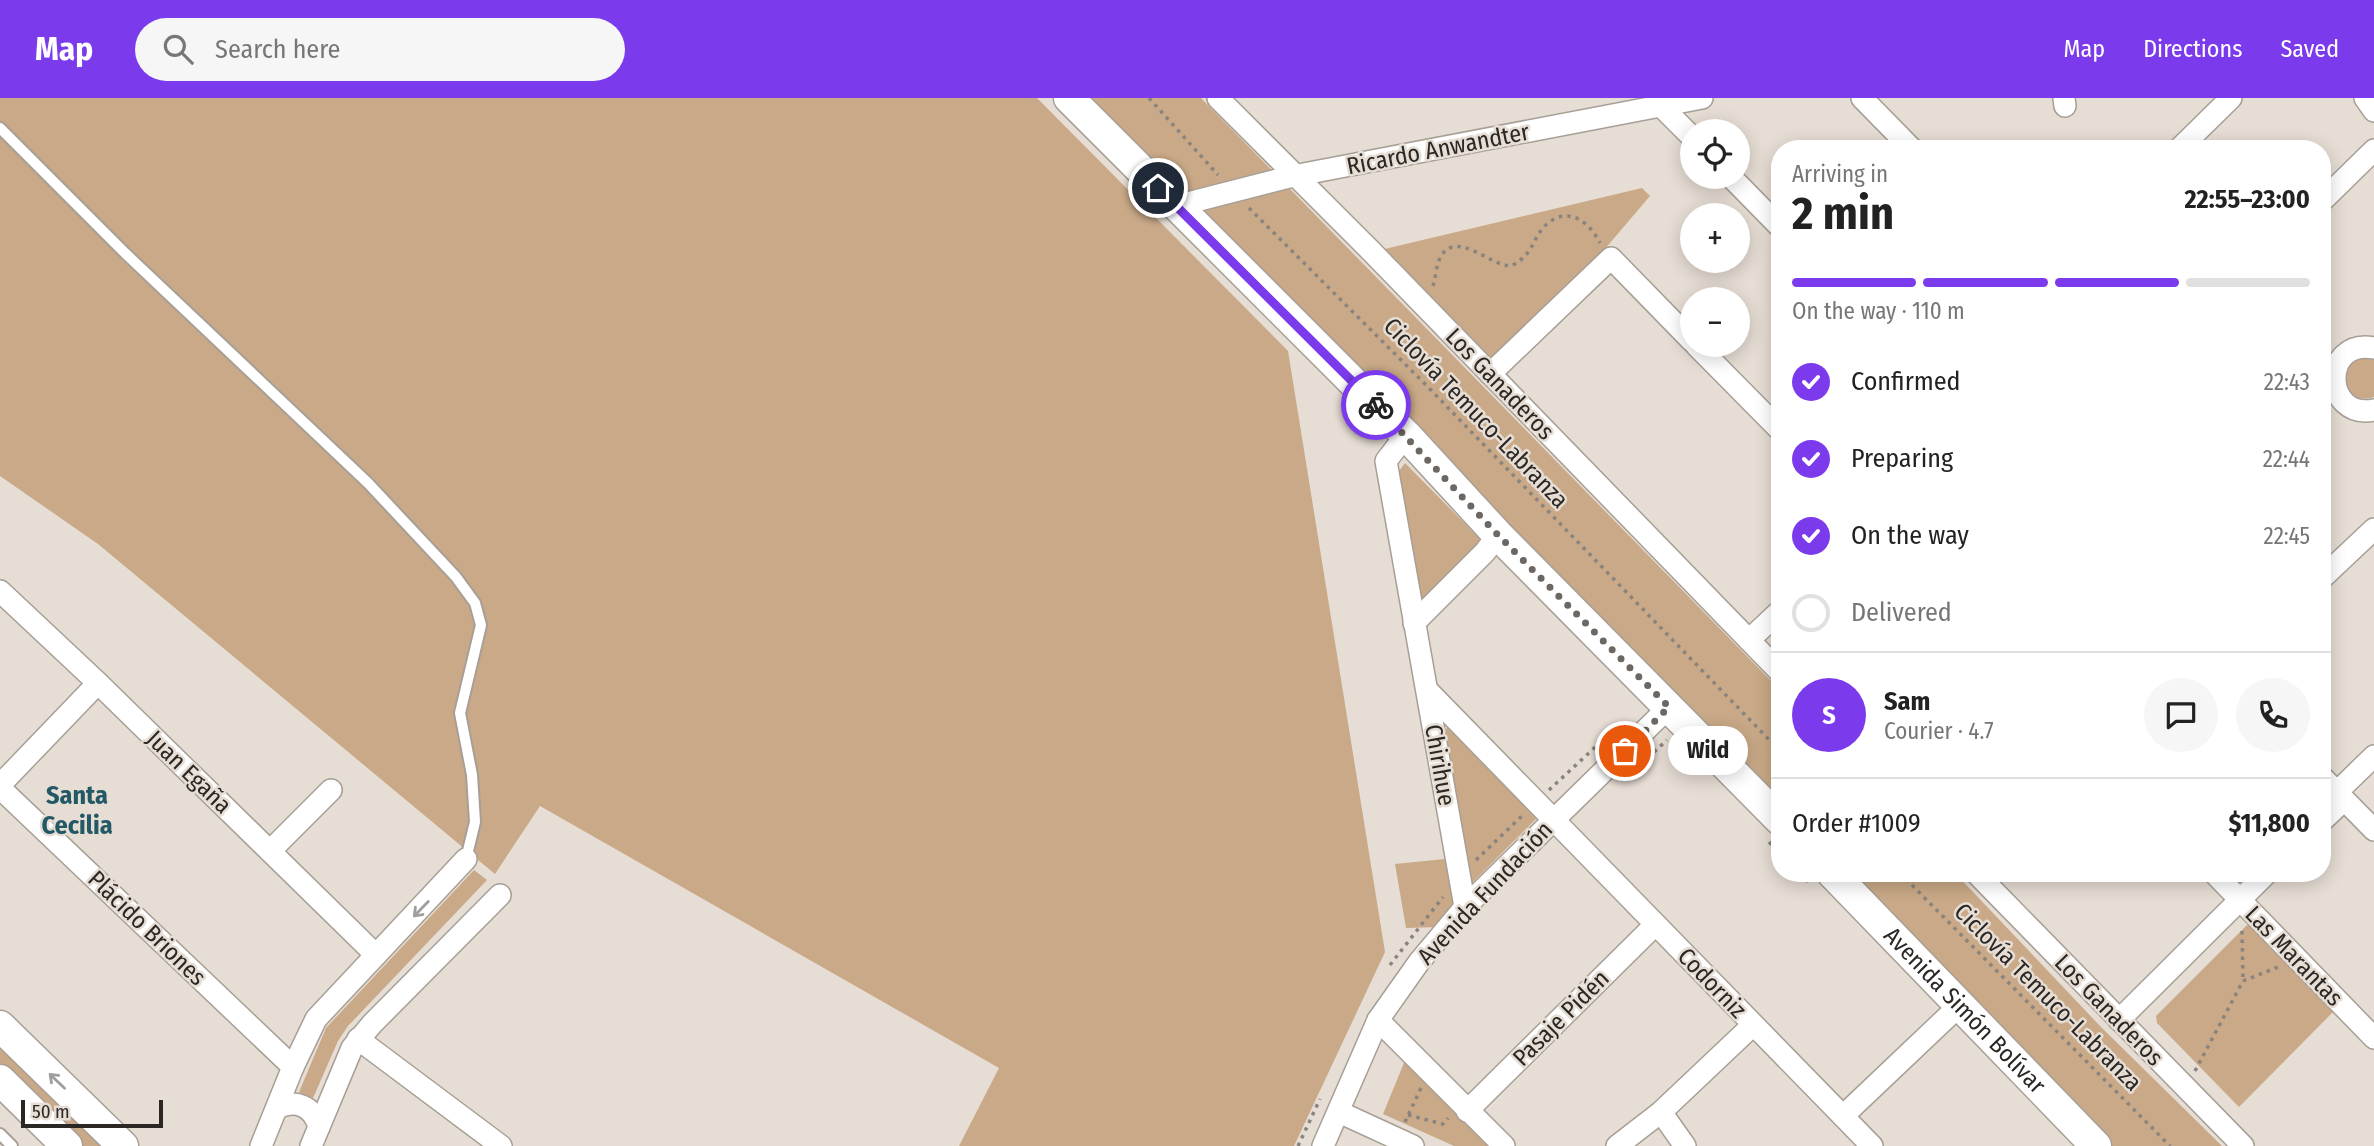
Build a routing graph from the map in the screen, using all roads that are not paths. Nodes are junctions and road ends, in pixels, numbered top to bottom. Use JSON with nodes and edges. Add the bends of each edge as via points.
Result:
{"nodes":[{"id":1,"x":1069,"y":98,"type":"edge"},
{"id":2,"x":1218,"y":98,"type":"edge"},
{"id":3,"x":1702,"y":98,"type":"edge"},
{"id":4,"x":1862,"y":98,"type":"edge"},
{"id":5,"x":2231,"y":98,"type":"edge"},
{"id":6,"x":2365,"y":98,"type":"edge"},
{"id":7,"x":1661,"y":102,"type":"edge"},
{"id":8,"x":2374,"y":111,"type":"edge"},
{"id":9,"x":1680,"y":123,"type":"edge"},
{"id":10,"x":0,"y":128,"type":"edge"},
{"id":11,"x":1903,"y":140,"type":"edge"},
{"id":12,"x":2188,"y":140,"type":"edge"},
{"id":13,"x":2374,"y":150,"type":"edge"},
{"id":14,"x":1293,"y":176,"type":"junction"},
{"id":15,"x":1743,"y":189,"type":"edge"},
{"id":16,"x":2331,"y":192,"type":"edge"},
{"id":17,"x":1176,"y":206,"type":"junction"},
{"id":18,"x":1771,"y":218,"type":"edge"},
{"id":19,"x":1680,"y":329,"type":"edge"},
{"id":20,"x":2374,"y":348,"type":"edge"},
{"id":21,"x":1708,"y":357,"type":"edge"},
{"id":22,"x":1490,"y":374,"type":"junction"},
{"id":23,"x":2374,"y":410,"type":"edge"},
{"id":24,"x":1771,"y":421,"type":"edge"},
{"id":25,"x":1406,"y":435,"type":"junction"},
{"id":26,"x":2374,"y":529,"type":"edge"},
{"id":27,"x":1498,"y":535,"type":"junction"},
{"id":28,"x":2331,"y":566,"type":"edge"},
{"id":29,"x":0,"y":591,"type":"edge"},
{"id":30,"x":1771,"y":619,"type":"edge"},
{"id":31,"x":1415,"y":622,"type":"junction"},
{"id":32,"x":1749,"y":640,"type":"junction"},
{"id":33,"x":1771,"y":663,"type":"edge"},
{"id":34,"x":98,"y":683,"type":"junction"},
{"id":35,"x":1427,"y":690,"type":"junction"},
{"id":36,"x":1669,"y":707,"type":"junction"},
{"id":37,"x":2374,"y":756,"type":"edge"},
{"id":38,"x":0,"y":786,"type":"edge"},
{"id":39,"x":331,"y":790,"type":"dead end"},
{"id":40,"x":2335,"y":790,"type":"edge"},
{"id":41,"x":1771,"y":811,"type":"edge"},
{"id":42,"x":1553,"y":819,"type":"junction"},
{"id":43,"x":2374,"y":830,"type":"edge"},
{"id":44,"x":270,"y":851,"type":"junction"},
{"id":45,"x":467,"y":859,"type":"joint"},
{"id":46,"x":1841,"y":882,"type":"edge"},
{"id":47,"x":1985,"y":882,"type":"edge"},
{"id":48,"x":2223,"y":882,"type":"edge"},
{"id":49,"x":2257,"y":882,"type":"edge"},
{"id":50,"x":500,"y":895,"type":"dead end"},
{"id":51,"x":2239,"y":899,"type":"junction"},
{"id":52,"x":1465,"y":907,"type":"junction"},
{"id":53,"x":1655,"y":925,"type":"junction"},
{"id":54,"x":376,"y":955,"type":"junction"},
{"id":55,"x":1961,"y":1004,"type":"junction"},
{"id":56,"x":1378,"y":1020,"type":"junction"},
{"id":57,"x":2119,"y":1020,"type":"junction"},
{"id":58,"x":1753,"y":1025,"type":"junction"},
{"id":59,"x":0,"y":1026,"type":"edge"},
{"id":60,"x":2374,"y":1038,"type":"edge"},
{"id":61,"x":359,"y":1040,"type":"junction"},
{"id":62,"x":293,"y":1067,"type":"junction"},
{"id":63,"x":0,"y":1080,"type":"edge"},
{"id":64,"x":277,"y":1108,"type":"junction"},
{"id":65,"x":1467,"y":1111,"type":"junction"},
{"id":66,"x":1339,"y":1112,"type":"junction"},
{"id":67,"x":1661,"y":1112,"type":"junction"},
{"id":68,"x":1843,"y":1116,"type":"junction"},
{"id":69,"x":0,"y":1134,"type":"edge"},
{"id":70,"x":315,"y":1136,"type":"edge"},
{"id":71,"x":1625,"y":1144,"type":"edge"},
{"id":72,"x":12,"y":1146,"type":"edge"},
{"id":73,"x":67,"y":1146,"type":"edge"},
{"id":74,"x":123,"y":1146,"type":"edge"},
{"id":75,"x":261,"y":1146,"type":"edge"},
{"id":76,"x":501,"y":1146,"type":"edge"},
{"id":77,"x":1323,"y":1146,"type":"edge"},
{"id":78,"x":1413,"y":1146,"type":"edge"},
{"id":79,"x":1504,"y":1146,"type":"edge"},
{"id":80,"x":1685,"y":1146,"type":"edge"},
{"id":81,"x":1872,"y":1146,"type":"edge"},
{"id":82,"x":2096,"y":1146,"type":"edge"},
{"id":83,"x":2243,"y":1146,"type":"edge"}],
"edges":[{"from":1,"to":17,"type":"street"},
{"from":2,"to":14,"type":"street","name":"Los Ganaderos"},
{"from":3,"to":7,"type":"street","name":"Ricardo Anwandter"},
{"from":4,"to":11,"type":"street"},
{"from":5,"to":12,"type":"street"},
{"from":6,"to":8,"type":"street"},
{"from":7,"to":9,"type":"street"},
{"from":7,"to":14,"type":"street","name":"Ricardo Anwandter"},
{"from":10,"to":45,"type":"lane","via":[[368,483],[475,603],[481,625],[460,713],[475,822]]},
{"from":13,"to":16,"type":"street"},
{"from":14,"to":17,"type":"street","name":"Ricardo Anwandter"},
{"from":14,"to":22,"type":"street","name":"Los Ganaderos"},
{"from":15,"to":18,"type":"street"},
{"from":17,"to":25,"type":"street"},
{"from":19,"to":22,"type":"street","via":[[1611,258]]},
{"from":20,"to":23,"type":"street","via":[[2347,352],[2337,365],[2334,381],[2345,403]]},
{"from":21,"to":24,"type":"street"},
{"from":22,"to":32,"type":"street","name":"Los Ganaderos"},
{"from":25,"to":27,"type":"street"},
{"from":25,"to":31,"type":"street","name":"Chirihue","via":[[1386,461]]},
{"from":26,"to":28,"type":"street"},
{"from":27,"to":31,"type":"street"},
{"from":27,"to":36,"type":"street"},
{"from":29,"to":34,"type":"street","name":"Juan Egaña"},
{"from":30,"to":32,"type":"street"},
{"from":31,"to":35,"type":"street","name":"Chirihue"},
{"from":32,"to":33,"type":"street","name":"Los Ganaderos"},
{"from":34,"to":38,"type":"street"},
{"from":34,"to":44,"type":"street","name":"Juan Egaña"},
{"from":35,"to":42,"type":"street","name":"Codorniz"},
{"from":35,"to":52,"type":"street","name":"Chirihue"},
{"from":36,"to":41,"type":"street"},
{"from":36,"to":42,"type":"street","name":"Avenida Fundación"},
{"from":37,"to":40,"type":"street"},
{"from":38,"to":62,"type":"street","name":"Plácido Briones"},
{"from":39,"to":44,"type":"street"},
{"from":40,"to":43,"type":"street"},
{"from":42,"to":52,"type":"street","name":"Avenida Fundación"},
{"from":42,"to":53,"type":"street","name":"Codorniz"},
{"from":44,"to":54,"type":"street","name":"Juan Egaña"},
{"from":45,"to":54,"type":"street","one_way":true},
{"from":46,"to":55,"type":"street","name":"Avenida Simón Bolívar"},
{"from":47,"to":57,"type":"street","name":"Los Ganaderos"},
{"from":48,"to":51,"type":"street","name":"Las Marantas"},
{"from":49,"to":51,"type":"street"},
{"from":50,"to":61,"type":"street"},
{"from":51,"to":57,"type":"street"},
{"from":51,"to":60,"type":"street","name":"Las Marantas"},
{"from":52,"to":56,"type":"street","name":"Avenida Fundación"},
{"from":53,"to":58,"type":"street","name":"Codorniz"},
{"from":53,"to":65,"type":"street","name":"Pasaje Pidén"},
{"from":54,"to":62,"type":"street","via":[[316,1019]]},
{"from":55,"to":68,"type":"street"},
{"from":55,"to":82,"type":"street","name":"Avenida Simón Bolívar"},
{"from":56,"to":65,"type":"street"},
{"from":56,"to":66,"type":"street","name":"Avenida Fundación"},
{"from":57,"to":83,"type":"street","name":"Los Ganaderos"},
{"from":58,"to":67,"type":"street"},
{"from":58,"to":68,"type":"street","name":"Codorniz"},
{"from":74,"to":59,"type":"street","one_way":true},
{"from":61,"to":70,"type":"street"},
{"from":61,"to":76,"type":"street"},
{"from":62,"to":64,"type":"street"},
{"from":63,"to":73,"type":"street"},
{"from":64,"to":70,"type":"street","via":[[293,1103],[313,1113]]},
{"from":64,"to":75,"type":"street"},
{"from":65,"to":79,"type":"street"},
{"from":66,"to":77,"type":"street","name":"Avenida Fundación"},
{"from":66,"to":78,"type":"street"},
{"from":67,"to":71,"type":"street"},
{"from":67,"to":80,"type":"street"},
{"from":68,"to":81,"type":"street","name":"Codorniz"},
{"from":69,"to":72,"type":"lane"}]}
